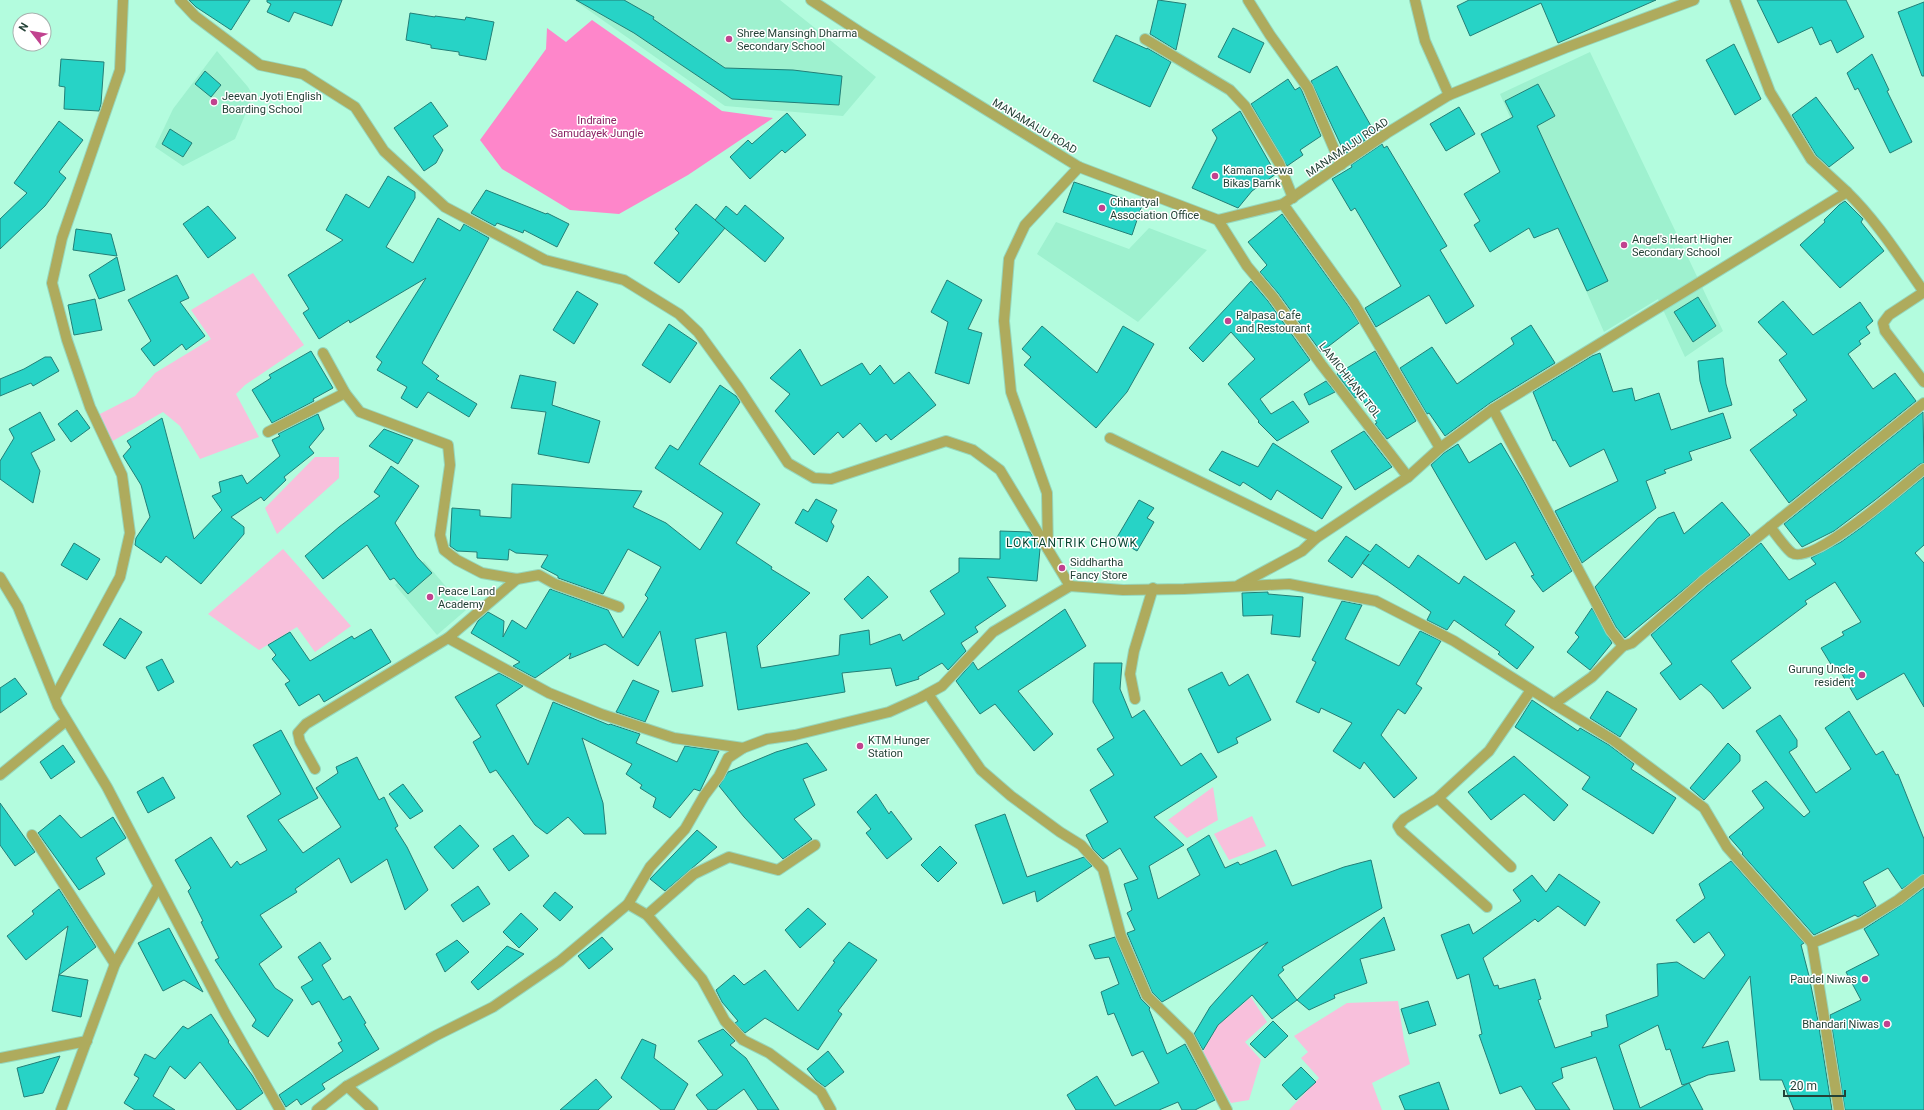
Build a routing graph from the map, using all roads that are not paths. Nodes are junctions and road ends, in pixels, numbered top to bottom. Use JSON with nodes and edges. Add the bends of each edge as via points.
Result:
{"nodes":[{"id":1,"x":123,"y":0,"type":"edge"},
{"id":2,"x":180,"y":0,"type":"edge"},
{"id":3,"x":812,"y":0,"type":"edge"},
{"id":4,"x":1248,"y":0,"type":"edge"},
{"id":5,"x":1415,"y":0,"type":"edge"},
{"id":6,"x":1694,"y":0,"type":"edge"},
{"id":7,"x":1735,"y":0,"type":"edge"},
{"id":8,"x":1145,"y":39,"type":"dead end"},
{"id":9,"x":1449,"y":95,"type":"junction"},
{"id":10,"x":1341,"y":165,"type":"junction"},
{"id":11,"x":1079,"y":166,"type":"junction"},
{"id":12,"x":1847,"y":192,"type":"junction"},
{"id":13,"x":1293,"y":198,"type":"junction"},
{"id":14,"x":1283,"y":204,"type":"junction"},
{"id":15,"x":1218,"y":220,"type":"junction"},
{"id":16,"x":1924,"y":292,"type":"edge"},
{"id":17,"x":322,"y":353,"type":"dead end"},
{"id":18,"x":1924,"y":382,"type":"edge"},
{"id":19,"x":345,"y":393,"type":"junction"},
{"id":20,"x":1924,"y":404,"type":"edge"},
{"id":21,"x":1493,"y":409,"type":"junction"},
{"id":22,"x":268,"y":432,"type":"dead end"},
{"id":23,"x":1110,"y":438,"type":"dead end"},
{"id":24,"x":1440,"y":448,"type":"junction"},
{"id":25,"x":1924,"y":468,"type":"edge"},
{"id":26,"x":1408,"y":477,"type":"junction"},
{"id":27,"x":1770,"y":527,"type":"junction"},
{"id":28,"x":1316,"y":538,"type":"junction"},
{"id":29,"x":1048,"y":551,"type":"junction"},
{"id":30,"x":0,"y":577,"type":"edge"},
{"id":31,"x":517,"y":579,"type":"junction"},
{"id":32,"x":1070,"y":586,"type":"junction"},
{"id":33,"x":1235,"y":587,"type":"junction"},
{"id":34,"x":1153,"y":588,"type":"junction"},
{"id":35,"x":619,"y":607,"type":"dead end"},
{"id":36,"x":448,"y":638,"type":"junction"},
{"id":37,"x":1623,"y":646,"type":"junction"},
{"id":38,"x":1531,"y":690,"type":"junction"},
{"id":39,"x":928,"y":694,"type":"junction"},
{"id":40,"x":55,"y":697,"type":"junction"},
{"id":41,"x":1135,"y":699,"type":"dead end"},
{"id":42,"x":1554,"y":704,"type":"junction"},
{"id":43,"x":66,"y":721,"type":"junction"},
{"id":44,"x":743,"y":748,"type":"junction"},
{"id":45,"x":315,"y":768,"type":"dead end"},
{"id":46,"x":0,"y":775,"type":"edge"},
{"id":47,"x":1438,"y":798,"type":"junction"},
{"id":48,"x":32,"y":835,"type":"dead end"},
{"id":49,"x":815,"y":845,"type":"dead end"},
{"id":50,"x":1511,"y":867,"type":"dead end"},
{"id":51,"x":1924,"y":880,"type":"edge"},
{"id":52,"x":158,"y":887,"type":"junction"},
{"id":53,"x":628,"y":904,"type":"junction"},
{"id":54,"x":1487,"y":907,"type":"dead end"},
{"id":55,"x":647,"y":915,"type":"junction"},
{"id":56,"x":1812,"y":943,"type":"junction"},
{"id":57,"x":115,"y":964,"type":"junction"},
{"id":58,"x":87,"y":1041,"type":"junction"},
{"id":59,"x":0,"y":1058,"type":"edge"},
{"id":60,"x":347,"y":1086,"type":"junction"},
{"id":61,"x":61,"y":1110,"type":"edge"},
{"id":62,"x":280,"y":1110,"type":"edge"},
{"id":63,"x":317,"y":1110,"type":"edge"},
{"id":64,"x":373,"y":1110,"type":"edge"},
{"id":65,"x":831,"y":1110,"type":"edge"},
{"id":66,"x":1227,"y":1110,"type":"edge"},
{"id":67,"x":1839,"y":1110,"type":"edge"}],
"edges":[{"from":1,"to":40,"type":"street","via":[[120,70],[62,238],[52,283],[90,407],[122,475],[130,533],[120,577]]},
{"from":2,"to":29,"type":"street","via":[[195,16],[260,65],[303,74],[355,107],[384,150],[445,207],[545,260],[624,280],[679,314],[703,338],[788,463],[814,478],[832,479],[946,441],[973,450],[1000,470]]},
{"from":3,"to":11,"type":"street","name":"MANAMAIJU ROAD","via":[[874,41]]},
{"from":4,"to":10,"type":"street","via":[[1270,36],[1308,88]]},
{"from":5,"to":9,"type":"street","via":[[1425,41]]},
{"from":6,"to":9,"type":"street","name":"MANAMAIJU ROAD"},
{"from":7,"to":12,"type":"street","via":[[1770,92],[1811,159]]},
{"from":8,"to":13,"type":"street","via":[[1230,90],[1245,106],[1279,163]]},
{"from":9,"to":10,"type":"street","name":"MANAMAIJU ROAD"},
{"from":10,"to":13,"type":"street","name":"MANAMAIJU ROAD"},
{"from":11,"to":15,"type":"street","name":"MANAMAIJU ROAD"},
{"from":11,"to":29,"type":"street","via":[[1025,225],[1009,259],[1004,321],[1011,392],[1047,493]]},
{"from":12,"to":16,"type":"street","via":[[1860,204],[1891,244]]},
{"from":12,"to":21,"type":"street"},
{"from":13,"to":14,"type":"street","name":"MANAMAIJU ROAD"},
{"from":14,"to":15,"type":"street","name":"MANAMAIJU ROAD"},
{"from":14,"to":24,"type":"street","via":[[1354,303]]},
{"from":15,"to":26,"type":"street","name":"LAMICHHANE TOL","via":[[1247,266],[1274,297]]},
{"from":16,"to":18,"type":"street","via":[[1889,315],[1883,323],[1884,331]]},
{"from":17,"to":19,"type":"street"},
{"from":19,"to":22,"type":"street"},
{"from":19,"to":31,"type":"street","via":[[360,412],[448,445],[450,464],[440,535],[444,550],[482,573]]},
{"from":20,"to":27,"type":"street"},
{"from":21,"to":24,"type":"street"},
{"from":21,"to":37,"type":"street","via":[[1611,631]]},
{"from":23,"to":28,"type":"street"},
{"from":24,"to":26,"type":"street"},
{"from":25,"to":27,"type":"street","via":[[1827,544],[1803,555],[1792,553]]},
{"from":26,"to":28,"type":"street"},
{"from":27,"to":37,"type":"street","via":[[1632,642]]},
{"from":28,"to":33,"type":"street","via":[[1302,551]]},
{"from":29,"to":32,"type":"street"},
{"from":30,"to":40,"type":"street","via":[[18,607]]},
{"from":31,"to":35,"type":"street","via":[[539,575],[555,584]]},
{"from":31,"to":36,"type":"street"},
{"from":32,"to":34,"type":"street","via":[[1123,590]]},
{"from":32,"to":39,"type":"street","via":[[993,632],[942,686]]},
{"from":33,"to":34,"type":"street"},
{"from":33,"to":38,"type":"street","via":[[1289,584],[1376,601],[1454,641]]},
{"from":34,"to":41,"type":"street","via":[[1134,651],[1130,674]]},
{"from":36,"to":44,"type":"street","via":[[549,693],[601,714],[674,738]]},
{"from":36,"to":45,"type":"street","via":[[306,724],[298,733],[300,742]]},
{"from":37,"to":42,"type":"street","via":[[1592,677]]},
{"from":38,"to":42,"type":"street"},
{"from":38,"to":47,"type":"street","via":[[1489,751]]},
{"from":39,"to":44,"type":"street","via":[[889,712],[796,735],[767,739]]},
{"from":39,"to":66,"type":"street","via":[[981,770],[1010,796],[1081,845],[1103,869],[1121,936],[1147,996],[1189,1037]]},
{"from":40,"to":43,"type":"street"},
{"from":42,"to":56,"type":"street","via":[[1613,740],[1704,808],[1727,847]]},
{"from":43,"to":46,"type":"street"},
{"from":43,"to":52,"type":"street","via":[[107,787]]},
{"from":44,"to":53,"type":"street","via":[[728,758],[685,829],[650,867]]},
{"from":47,"to":50,"type":"street"},
{"from":47,"to":54,"type":"street","via":[[1404,819],[1398,826]]},
{"from":48,"to":57,"type":"street"},
{"from":49,"to":55,"type":"street","via":[[778,870],[729,858],[694,874]]},
{"from":51,"to":56,"type":"street","via":[[1861,923]]},
{"from":52,"to":57,"type":"street"},
{"from":52,"to":62,"type":"street"},
{"from":53,"to":55,"type":"street"},
{"from":53,"to":60,"type":"street","via":[[560,961],[492,1007],[434,1036]]},
{"from":55,"to":65,"type":"street","via":[[702,979],[725,1020],[743,1040],[769,1053],[821,1092]]},
{"from":56,"to":67,"type":"street"},
{"from":57,"to":58,"type":"street"},
{"from":58,"to":59,"type":"street"},
{"from":58,"to":61,"type":"street"},
{"from":60,"to":63,"type":"street"},
{"from":60,"to":64,"type":"street"}]}
